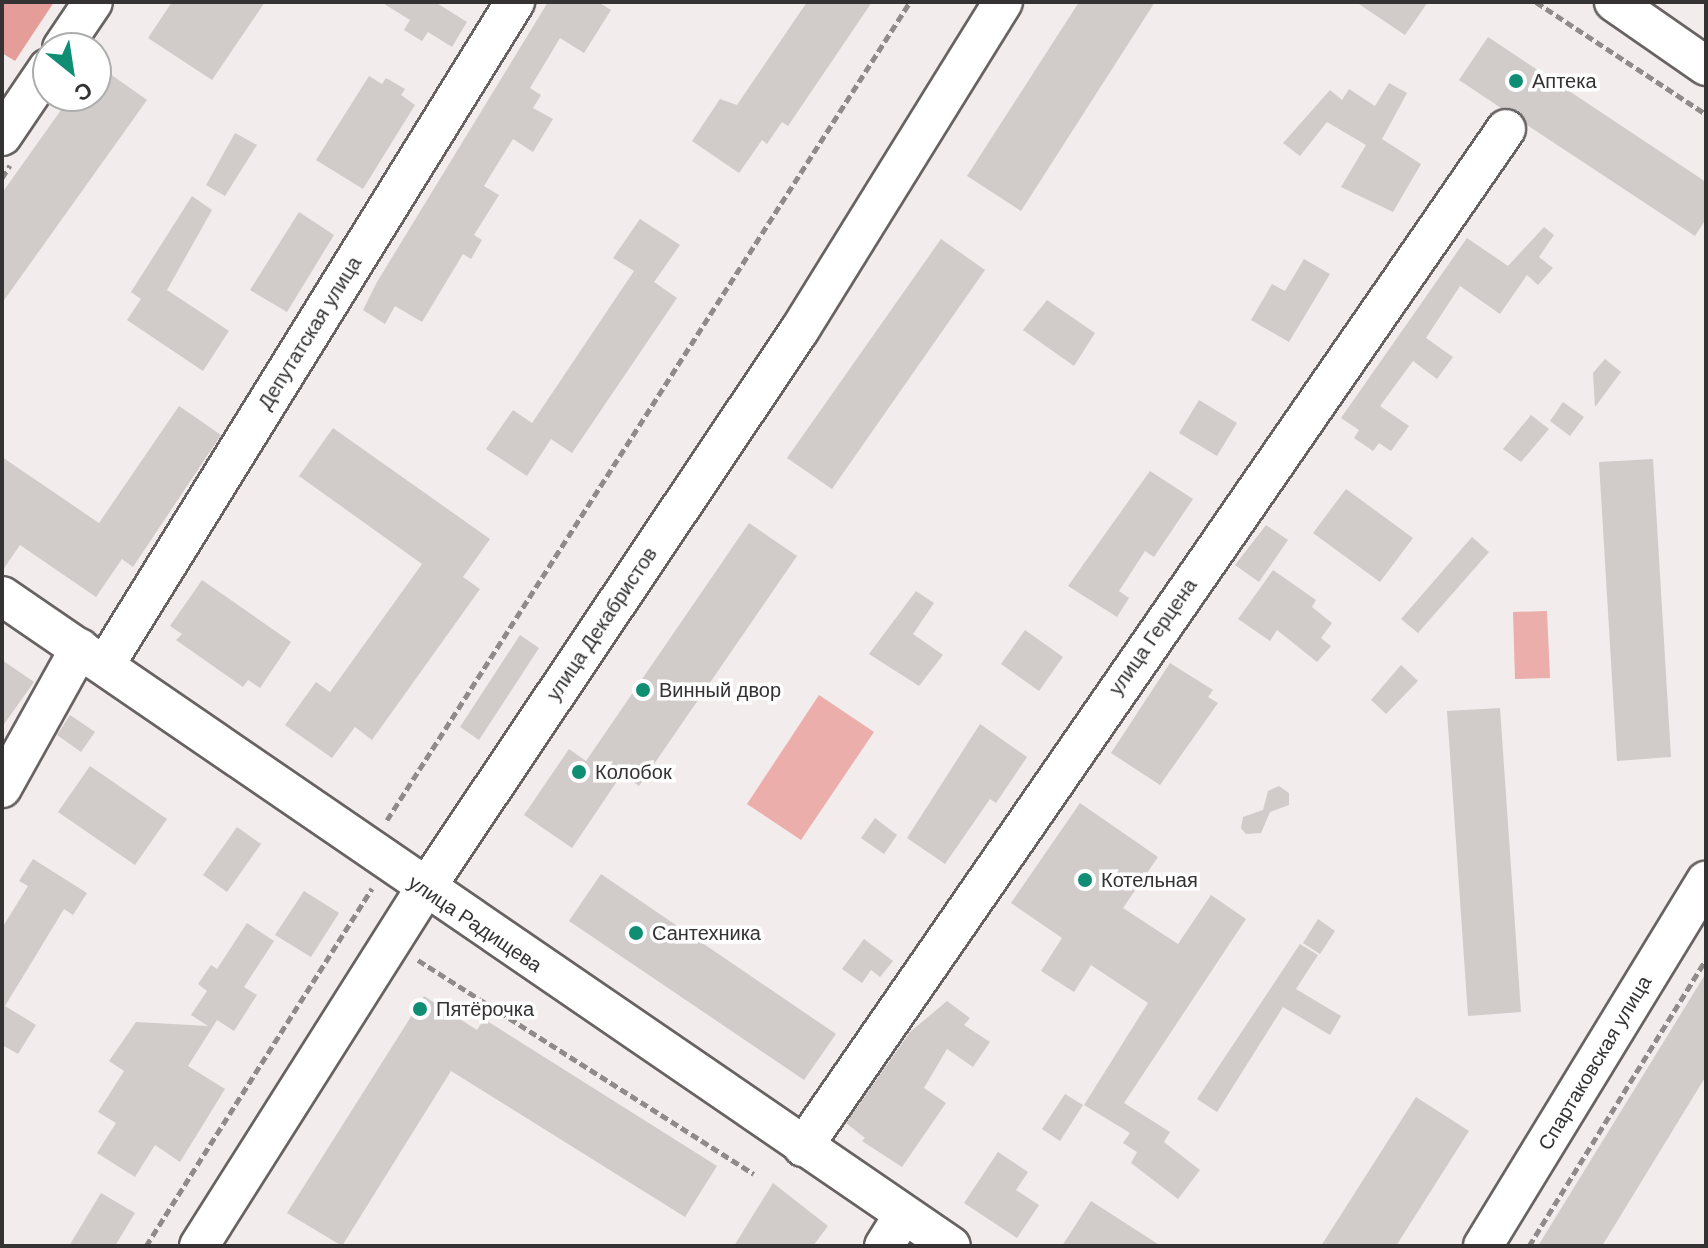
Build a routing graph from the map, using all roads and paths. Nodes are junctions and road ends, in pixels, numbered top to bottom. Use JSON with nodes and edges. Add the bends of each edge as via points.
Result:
{"nodes":[{"id":1,"x":93,"y":2,"type":"edge"},
{"id":2,"x":515,"y":2,"type":"edge"},
{"id":3,"x":910,"y":2,"type":"edge"},
{"id":4,"x":1003,"y":2,"type":"edge"},
{"id":5,"x":1536,"y":2,"type":"edge"},
{"id":6,"x":1614,"y":2,"type":"edge"},
{"id":7,"x":73,"y":32,"type":"edge"},
{"id":8,"x":1706,"y":66,"type":"edge"},
{"id":9,"x":32,"y":92,"type":"edge"},
{"id":10,"x":1706,"y":114,"type":"edge"},
{"id":11,"x":1506,"y":129,"type":"dead end"},
{"id":12,"x":2,"y":136,"type":"edge"},
{"id":13,"x":2,"y":596,"type":"edge"},
{"id":14,"x":92,"y":656,"type":"junction"},
{"id":15,"x":2,"y":788,"type":"edge"},
{"id":16,"x":378,"y":857,"type":"junction"},
{"id":17,"x":1706,"y":881,"type":"edge"},
{"id":18,"x":425,"y":889,"type":"junction"},
{"id":19,"x":1706,"y":959,"type":"edge"},
{"id":20,"x":408,"y":971,"type":"dead end"},
{"id":21,"x":803,"y":1147,"type":"junction"},
{"id":22,"x":754,"y":1174,"type":"dead end"},
{"id":23,"x":893,"y":1231,"type":"edge"},
{"id":24,"x":146,"y":1246,"type":"edge"},
{"id":25,"x":199,"y":1246,"type":"edge"},
{"id":26,"x":951,"y":1246,"type":"edge"},
{"id":27,"x":1483,"y":1246,"type":"edge"},
{"id":28,"x":1529,"y":1246,"type":"edge"}],
"edges":[{"from":1,"to":7,"type":"street"},
{"from":2,"to":14,"type":"street","name":"Депутатская улица"},
{"from":3,"to":16,"type":"path"},
{"from":4,"to":18,"type":"street","name":"улица Декабристов","via":[[799,331]]},
{"from":5,"to":10,"type":"path"},
{"from":6,"to":8,"type":"street"},
{"from":9,"to":12,"type":"street"},
{"from":11,"to":21,"type":"street","name":"улица Герцена"},
{"from":13,"to":14,"type":"street","name":"улица Радищева"},
{"from":14,"to":15,"type":"street","name":"Депутатская улица"},
{"from":14,"to":16,"type":"street","name":"улица Радищева"},
{"from":16,"to":18,"type":"street","name":"улица Радищева"},
{"from":16,"to":24,"type":"path"},
{"from":17,"to":27,"type":"street","name":"Спартаковская улица"},
{"from":18,"to":21,"type":"street","name":"улица Радищева"},
{"from":18,"to":25,"type":"street","name":"улица Декабристов"},
{"from":19,"to":28,"type":"path"},
{"from":20,"to":22,"type":"path","via":[[416,958]]},
{"from":21,"to":23,"type":"street","name":"улица Радищева"},
{"from":23,"to":26,"type":"street","name":"улица Радищева"}]}
